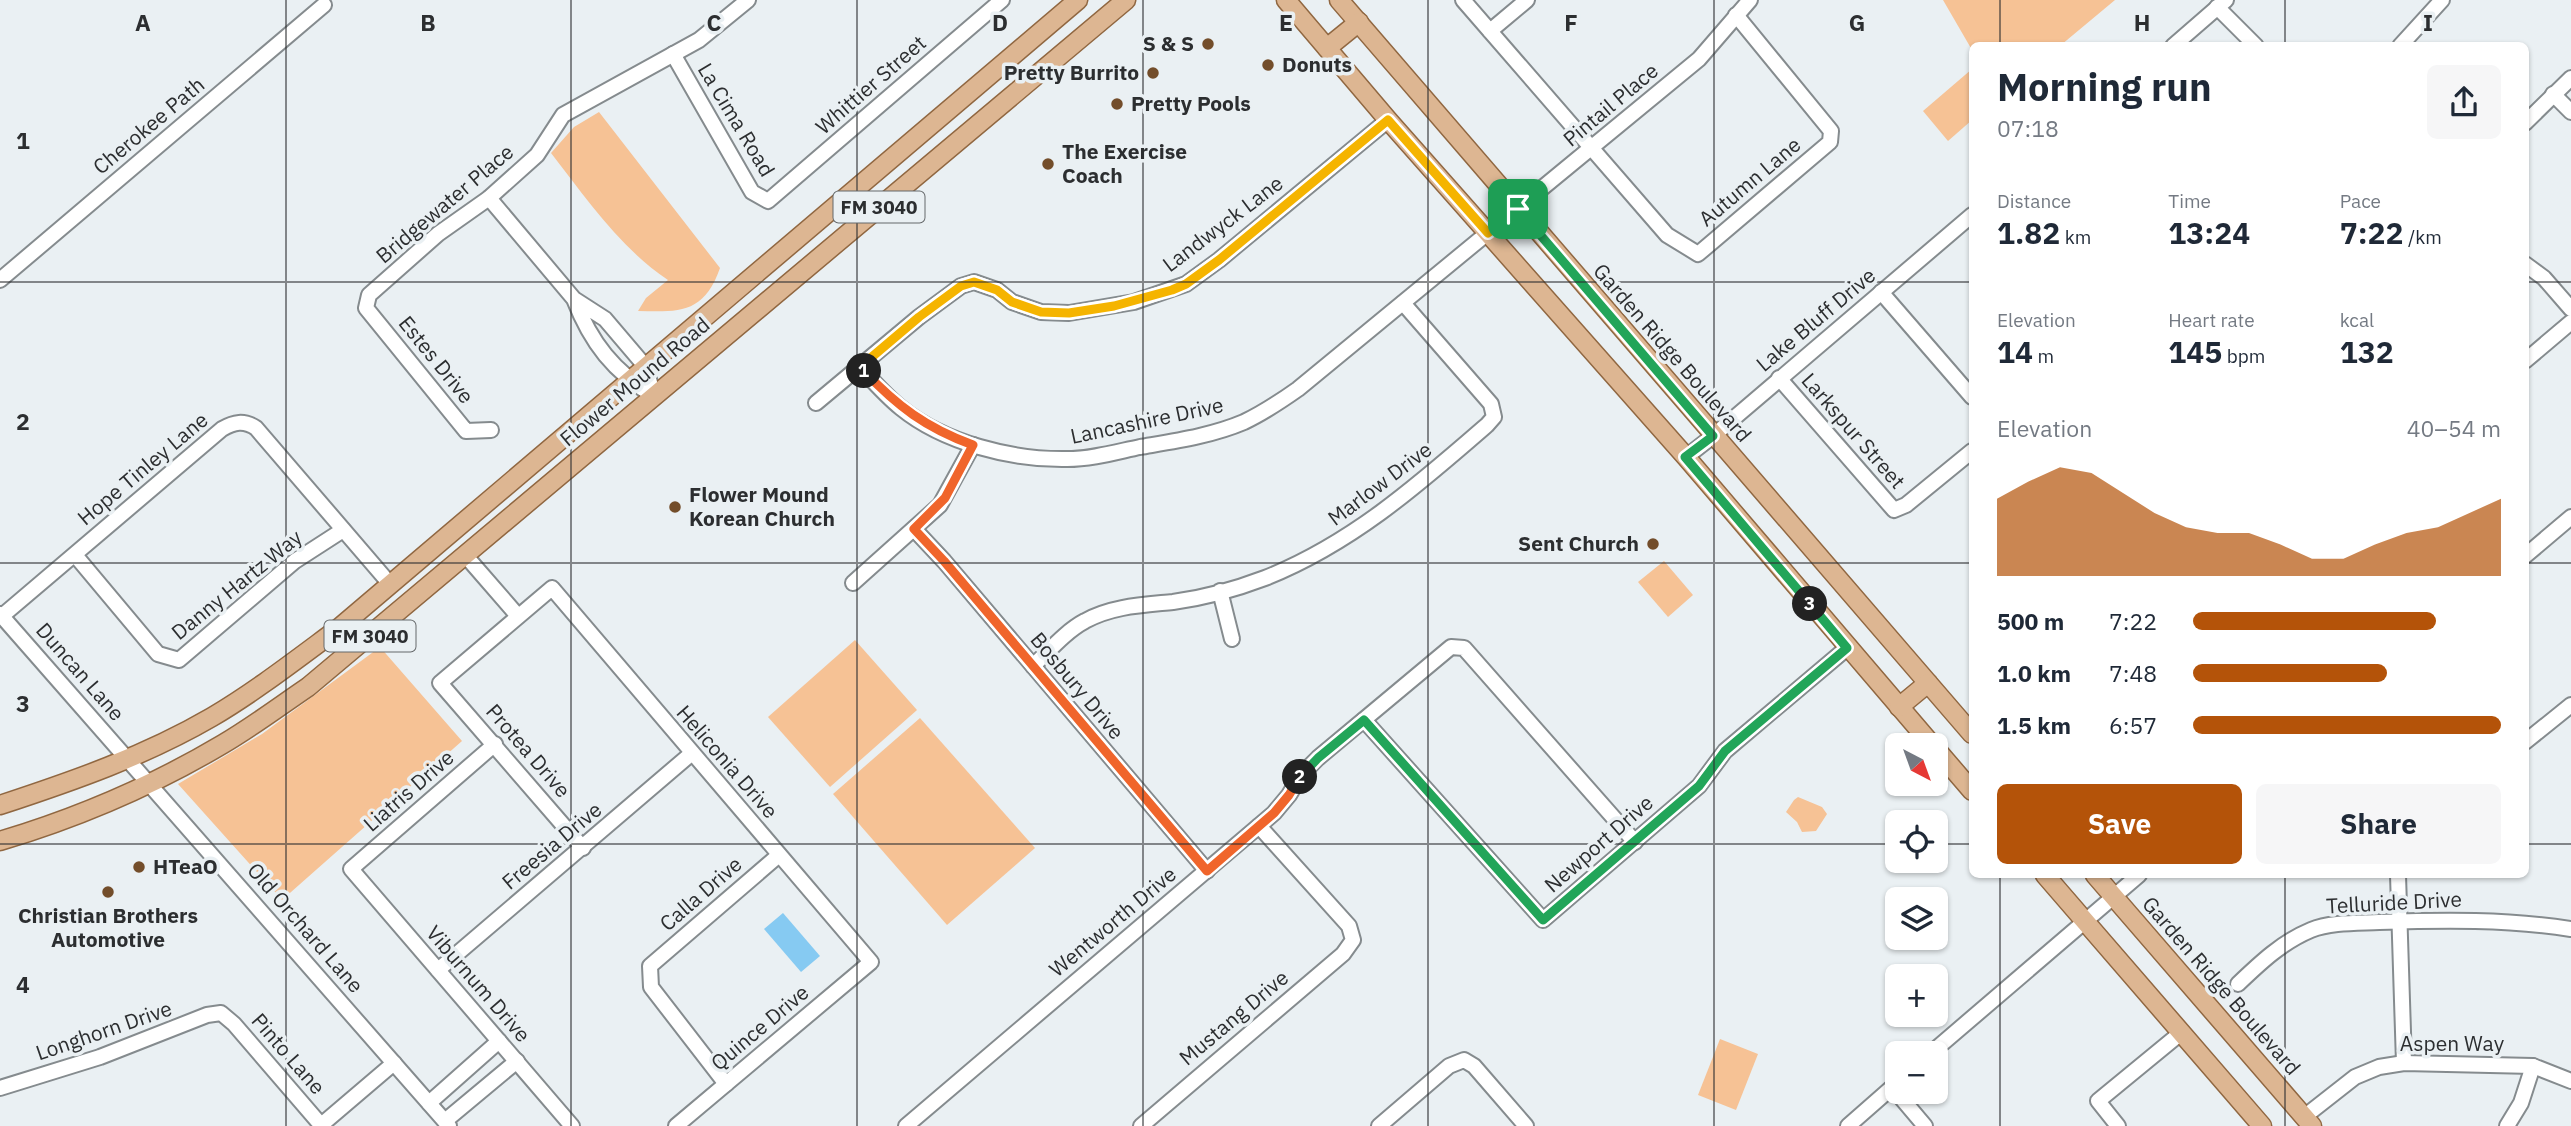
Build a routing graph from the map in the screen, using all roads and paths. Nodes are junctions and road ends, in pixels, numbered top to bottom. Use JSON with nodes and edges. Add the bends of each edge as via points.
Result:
{"nodes":[{"id":1,"x":748,"y":0,"type":"edge"},
{"id":2,"x":1002,"y":0,"type":"edge"},
{"id":3,"x":1078,"y":0,"type":"edge"},
{"id":4,"x":1126,"y":0,"type":"edge"},
{"id":5,"x":1286,"y":0,"type":"edge"},
{"id":6,"x":1339,"y":0,"type":"edge"},
{"id":7,"x":1464,"y":0,"type":"edge"},
{"id":8,"x":1527,"y":0,"type":"edge"},
{"id":9,"x":1750,"y":0,"type":"edge"},
{"id":10,"x":2442,"y":0,"type":"edge"},
{"id":11,"x":2222,"y":4,"type":"edge"},
{"id":12,"x":324,"y":5,"type":"dead end"},
{"id":13,"x":1736,"y":15,"type":"junction"},
{"id":14,"x":1359,"y":22,"type":"junction"},
{"id":15,"x":1490,"y":31,"type":"junction"},
{"id":16,"x":2177,"y":42,"type":"edge"},
{"id":17,"x":2253,"y":42,"type":"edge"},
{"id":18,"x":2404,"y":42,"type":"edge"},
{"id":19,"x":1327,"y":47,"type":"junction"},
{"id":20,"x":673,"y":54,"type":"junction"},
{"id":21,"x":2571,"y":78,"type":"edge"},
{"id":22,"x":2553,"y":94,"type":"junction"},
{"id":23,"x":2571,"y":112,"type":"edge"},
{"id":24,"x":2529,"y":119,"type":"edge"},
{"id":25,"x":1388,"y":120,"type":"junction"},
{"id":26,"x":1591,"y":148,"type":"junction"},
{"id":27,"x":489,"y":198,"type":"junction"},
{"id":28,"x":768,"y":201,"type":"joint"},
{"id":29,"x":1518,"y":209,"type":"junction"},
{"id":30,"x":1969,"y":218,"type":"edge"},
{"id":31,"x":1488,"y":233,"type":"junction"},
{"id":32,"x":2529,"y":267,"type":"edge"},
{"id":33,"x":0,"y":280,"type":"edge"},
{"id":34,"x":1881,"y":292,"type":"junction"},
{"id":35,"x":369,"y":295,"type":"joint"},
{"id":36,"x":574,"y":299,"type":"junction"},
{"id":37,"x":1403,"y":303,"type":"junction"},
{"id":38,"x":2571,"y":309,"type":"edge"},
{"id":39,"x":2571,"y":322,"type":"edge"},
{"id":40,"x":2529,"y":358,"type":"edge"},
{"id":41,"x":645,"y":366,"type":"junction"},
{"id":42,"x":860,"y":367,"type":"junction"},
{"id":43,"x":1779,"y":378,"type":"junction"},
{"id":44,"x":628,"y":380,"type":"junction"},
{"id":45,"x":1969,"y":394,"type":"edge"},
{"id":46,"x":654,"y":396,"type":"junction"},
{"id":47,"x":816,"y":403,"type":"dead end"},
{"id":48,"x":491,"y":429,"type":"dead end"},
{"id":49,"x":1713,"y":436,"type":"junction"},
{"id":50,"x":973,"y":445,"type":"junction"},
{"id":51,"x":1969,"y":453,"type":"edge"},
{"id":52,"x":1685,"y":457,"type":"junction"},
{"id":53,"x":2571,"y":517,"type":"edge"},
{"id":54,"x":914,"y":529,"type":"junction"},
{"id":55,"x":343,"y":530,"type":"junction"},
{"id":56,"x":2529,"y":553,"type":"edge"},
{"id":57,"x":75,"y":555,"type":"junction"},
{"id":58,"x":465,"y":555,"type":"junction"},
{"id":59,"x":853,"y":583,"type":"dead end"},
{"id":60,"x":390,"y":584,"type":"junction"},
{"id":61,"x":1220,"y":592,"type":"junction"},
{"id":62,"x":1,"y":615,"type":"edge"},
{"id":63,"x":518,"y":616,"type":"junction"},
{"id":64,"x":1232,"y":639,"type":"dead end"},
{"id":65,"x":1847,"y":648,"type":"junction"},
{"id":66,"x":1032,"y":666,"type":"junction"},
{"id":67,"x":1928,"y":683,"type":"junction"},
{"id":68,"x":2571,"y":705,"type":"edge"},
{"id":69,"x":1899,"y":707,"type":"junction"},
{"id":70,"x":1364,"y":720,"type":"junction"},
{"id":71,"x":1969,"y":731,"type":"edge"},
{"id":72,"x":1922,"y":733,"type":"edge"},
{"id":73,"x":2529,"y":739,"type":"edge"},
{"id":74,"x":495,"y":744,"type":"junction"},
{"id":75,"x":692,"y":753,"type":"junction"},
{"id":76,"x":128,"y":759,"type":"junction"},
{"id":77,"x":1948,"y":763,"type":"edge"},
{"id":78,"x":155,"y":781,"type":"junction"},
{"id":79,"x":1969,"y":788,"type":"edge"},
{"id":80,"x":0,"y":805,"type":"edge"},
{"id":81,"x":1259,"y":826,"type":"junction"},
{"id":82,"x":0,"y":841,"type":"edge"},
{"id":83,"x":1635,"y":842,"type":"junction"},
{"id":84,"x":583,"y":848,"type":"junction"},
{"id":85,"x":779,"y":855,"type":"junction"},
{"id":86,"x":351,"y":869,"type":"joint"},
{"id":87,"x":1207,"y":871,"type":"junction"},
{"id":88,"x":2048,"y":878,"type":"edge"},
{"id":89,"x":2098,"y":878,"type":"edge"},
{"id":90,"x":2135,"y":878,"type":"edge"},
{"id":91,"x":2399,"y":878,"type":"edge"},
{"id":92,"x":2113,"y":896,"type":"junction"},
{"id":93,"x":2084,"y":920,"type":"junction"},
{"id":94,"x":2399,"y":922,"type":"junction"},
{"id":95,"x":2571,"y":929,"type":"edge"},
{"id":96,"x":871,"y":962,"type":"joint"},
{"id":97,"x":438,"y":970,"type":"junction"},
{"id":98,"x":2238,"y":984,"type":"dead end"},
{"id":99,"x":221,"y":1013,"type":"joint"},
{"id":100,"x":2182,"y":1032,"type":"junction"},
{"id":101,"x":499,"y":1041,"type":"junction"},
{"id":102,"x":1945,"y":1041,"type":"edge"},
{"id":103,"x":517,"y":1061,"type":"junction"},
{"id":104,"x":394,"y":1063,"type":"junction"},
{"id":105,"x":2404,"y":1063,"type":"junction"},
{"id":106,"x":2532,"y":1066,"type":"junction"},
{"id":107,"x":2571,"y":1081,"type":"edge"},
{"id":108,"x":726,"y":1084,"type":"junction"},
{"id":109,"x":0,"y":1088,"type":"edge"},
{"id":110,"x":1885,"y":1093,"type":"edge"},
{"id":111,"x":429,"y":1103,"type":"junction"},
{"id":112,"x":1908,"y":1104,"type":"edge"},
{"id":113,"x":2308,"y":1121,"type":"edge"},
{"id":114,"x":447,"y":1124,"type":"edge"},
{"id":115,"x":321,"y":1126,"type":"edge"},
{"id":116,"x":572,"y":1126,"type":"edge"},
{"id":117,"x":676,"y":1126,"type":"edge"},
{"id":118,"x":906,"y":1126,"type":"edge"},
{"id":119,"x":1141,"y":1126,"type":"edge"},
{"id":120,"x":1379,"y":1126,"type":"edge"},
{"id":121,"x":1526,"y":1126,"type":"edge"},
{"id":122,"x":1848,"y":1126,"type":"edge"},
{"id":123,"x":1925,"y":1126,"type":"edge"},
{"id":124,"x":2118,"y":1126,"type":"edge"},
{"id":125,"x":2262,"y":1126,"type":"edge"},
{"id":126,"x":2507,"y":1126,"type":"edge"}],
"edges":[{"from":1,"to":20,"type":"street","name":"Bridgewater Place","via":[[699,40]]},
{"from":2,"to":28,"type":"street","name":"Whittier Street"},
{"from":3,"to":41,"type":"main road","name":"Flower Mound Road","number":"FM 3040"},
{"from":4,"to":46,"type":"main road","name":"Flower Mound Road","number":"FM 3040"},
{"from":5,"to":19,"type":"main road"},
{"from":6,"to":14,"type":"main road","name":"Garden Ridge Boulevard"},
{"from":7,"to":15,"type":"street"},
{"from":8,"to":15,"type":"street"},
{"from":9,"to":13,"type":"street","name":"Pintail Place"},
{"from":10,"to":18,"type":"street"},
{"from":11,"to":16,"type":"street"},
{"from":11,"to":17,"type":"street"},
{"from":12,"to":33,"type":"street","name":"Cherokee Path"},
{"from":13,"to":26,"type":"street","name":"Pintail Place","via":[[1699,59]]},
{"from":13,"to":26,"type":"street","name":"Autumn Lane","via":[[1831,131],[1830,142],[1698,254],[1667,235]]},
{"from":14,"to":19,"type":"main road"},
{"from":14,"to":29,"type":"main road","name":"Garden Ridge Boulevard"},
{"from":15,"to":26,"type":"street"},
{"from":19,"to":25,"type":"main road"},
{"from":20,"to":27,"type":"street","name":"Bridgewater Place","via":[[563,115],[537,155]]},
{"from":20,"to":28,"type":"street","name":"La Cima Road","via":[[752,192]]},
{"from":21,"to":22,"type":"street"},
{"from":22,"to":23,"type":"street"},
{"from":22,"to":24,"type":"street"},
{"from":25,"to":31,"type":"main road"},
{"from":25,"to":42,"type":"street","name":"Landwyck Lane","via":[[1186,284],[1114,306],[1069,313],[1041,312],[974,282],[961,286],[919,317]]},
{"from":26,"to":29,"type":"street","name":"Pintail Place"},
{"from":27,"to":35,"type":"street","name":"Bridgewater Place","via":[[438,234]]},
{"from":27,"to":36,"type":"street"},
{"from":29,"to":31,"type":"street","name":"Pintail Place"},
{"from":29,"to":49,"type":"main road","name":"Garden Ridge Boulevard"},
{"from":30,"to":34,"type":"street","name":"Lake Bluff Drive"},
{"from":31,"to":37,"type":"street","name":"Lancashire Drive"},
{"from":31,"to":52,"type":"main road"},
{"from":32,"to":38,"type":"street"},
{"from":34,"to":43,"type":"street","name":"Lake Bluff Drive"},
{"from":34,"to":45,"type":"street"},
{"from":35,"to":48,"type":"street","name":"Estes Drive","via":[[366,308],[466,431]]},
{"from":36,"to":41,"type":"street","via":[[605,318]]},
{"from":36,"to":44,"type":"street","via":[[585,328]]},
{"from":37,"to":50,"type":"street","name":"Lancashire Drive","via":[[1298,388],[1227,428],[1067,460]]},
{"from":37,"to":61,"type":"street","name":"Marlow Drive","via":[[1491,404],[1494,417],[1370,522],[1285,570]]},
{"from":39,"to":40,"type":"street"},
{"from":41,"to":44,"type":"main road","name":"Flower Mound Road","number":"FM 3040"},
{"from":41,"to":46,"type":"street"},
{"from":42,"to":47,"type":"street","name":"Landwyck Lane"},
{"from":42,"to":50,"type":"street","name":"Lancashire Drive","via":[[904,410],[936,431]]},
{"from":43,"to":49,"type":"street","name":"Lake Bluff Drive"},
{"from":43,"to":51,"type":"street","name":"Larkspur Street","via":[[1894,510]]},
{"from":44,"to":46,"type":"street"},
{"from":44,"to":60,"type":"main road","name":"Flower Mound Road","number":"FM 3040"},
{"from":46,"to":58,"type":"main road","name":"Flower Mound Road","number":"FM 3040"},
{"from":49,"to":52,"type":"street","name":"Lake Bluff Drive"},
{"from":49,"to":67,"type":"main road","name":"Garden Ridge Boulevard"},
{"from":50,"to":54,"type":"street","via":[[945,498]]},
{"from":52,"to":65,"type":"main road"},
{"from":53,"to":56,"type":"street"},
{"from":54,"to":59,"type":"street"},
{"from":54,"to":66,"type":"street","name":"Bosbury Drive"},
{"from":55,"to":57,"type":"street","name":"Danny Hartz Way","via":[[295,561],[179,660],[158,654]]},
{"from":55,"to":57,"type":"street","name":"Hope Tinley Lane","via":[[256,428],[234,422]]},
{"from":55,"to":60,"type":"street","name":"Hope Tinley Lane"},
{"from":57,"to":62,"type":"street","name":"Hope Tinley Lane"},
{"from":58,"to":63,"type":"street"},
{"from":58,"to":78,"type":"main road","name":"Flower Mound Road","number":"FM 3040","via":[[308,687],[223,744]]},
{"from":60,"to":76,"type":"main road","name":"Flower Mound Road","number":"FM 3040","via":[[258,688],[191,729]]},
{"from":61,"to":64,"type":"street"},
{"from":61,"to":66,"type":"street","name":"Marlow Drive","via":[[1094,617],[1082,622]]},
{"from":62,"to":76,"type":"street","name":"Duncan Lane"},
{"from":63,"to":74,"type":"street","name":"Protea Drive","via":[[440,682]]},
{"from":63,"to":75,"type":"street","name":"Heliconia Drive","via":[[552,588]]},
{"from":65,"to":69,"type":"main road"},
{"from":65,"to":83,"type":"street","name":"Newport Drive","via":[[1725,751],[1699,786]]},
{"from":66,"to":87,"type":"street","name":"Bosbury Drive"},
{"from":67,"to":69,"type":"main road"},
{"from":67,"to":71,"type":"main road","name":"Garden Ridge Boulevard"},
{"from":68,"to":73,"type":"street"},
{"from":69,"to":72,"type":"main road"},
{"from":70,"to":81,"type":"street","name":"Wentworth Drive","via":[[1301,775]]},
{"from":70,"to":83,"type":"street","name":"Wentworth Drive","via":[[1451,647],[1464,648]]},
{"from":70,"to":83,"type":"street","name":"Newport Drive","via":[[1543,920]]},
{"from":74,"to":84,"type":"street","name":"Protea Drive"},
{"from":74,"to":86,"type":"street","name":"Liatris Drive"},
{"from":75,"to":84,"type":"street","name":"Freesia Drive"},
{"from":75,"to":85,"type":"street","name":"Heliconia Drive"},
{"from":76,"to":78,"type":"street","name":"Old Orchard Lane"},
{"from":76,"to":80,"type":"main road","number":"FM 3040"},
{"from":77,"to":79,"type":"main road"},
{"from":78,"to":82,"type":"main road","number":"FM 3040"},
{"from":78,"to":104,"type":"street","name":"Old Orchard Lane"},
{"from":81,"to":87,"type":"street","name":"Wentworth Drive"},
{"from":81,"to":119,"type":"street","name":"Mustang Drive","via":[[1349,926],[1353,940],[1343,954]]},
{"from":84,"to":97,"type":"street","name":"Freesia Drive"},
{"from":85,"to":96,"type":"street","name":"Heliconia Drive"},
{"from":85,"to":108,"type":"street","name":"Calla Drive","via":[[650,966],[651,987]]},
{"from":86,"to":97,"type":"street","name":"Viburnum Drive"},
{"from":87,"to":118,"type":"street","name":"Wentworth Drive"},
{"from":88,"to":93,"type":"main road"},
{"from":89,"to":92,"type":"main road","name":"Garden Ridge Boulevard"},
{"from":90,"to":92,"type":"street"},
{"from":91,"to":94,"type":"street"},
{"from":92,"to":93,"type":"street"},
{"from":92,"to":113,"type":"main road","name":"Garden Ridge Boulevard"},
{"from":93,"to":100,"type":"main road"},
{"from":93,"to":102,"type":"street"},
{"from":94,"to":95,"type":"street","name":"Telluride Drive","via":[[2482,919]]},
{"from":94,"to":98,"type":"street","name":"Telluride Drive","via":[[2314,929],[2289,941]]},
{"from":94,"to":105,"type":"street"},
{"from":96,"to":108,"type":"street","name":"Quince Drive"},
{"from":97,"to":101,"type":"street","name":"Viburnum Drive"},
{"from":99,"to":109,"type":"street","name":"Longhorn Drive"},
{"from":99,"to":115,"type":"street","name":"Pinto Lane"},
{"from":100,"to":124,"type":"street","via":[[2098,1101]]},
{"from":100,"to":125,"type":"main road"},
{"from":101,"to":103,"type":"street","name":"Viburnum Drive"},
{"from":101,"to":111,"type":"street"},
{"from":103,"to":114,"type":"street"},
{"from":103,"to":116,"type":"street","name":"Viburnum Drive"},
{"from":104,"to":111,"type":"street","name":"Old Orchard Lane"},
{"from":104,"to":115,"type":"street"},
{"from":105,"to":106,"type":"street","name":"Aspen Way"},
{"from":105,"to":113,"type":"street","name":"Aspen Way","via":[[2355,1077]]},
{"from":106,"to":107,"type":"street","name":"Aspen Way"},
{"from":106,"to":126,"type":"street","via":[[2521,1103]]},
{"from":108,"to":117,"type":"street","name":"Quince Drive"},
{"from":110,"to":122,"type":"street"},
{"from":111,"to":114,"type":"street","name":"Old Orchard Lane"},
{"from":112,"to":123,"type":"street"},
{"from":120,"to":121,"type":"street","via":[[1449,1066],[1464,1060]]}]}
